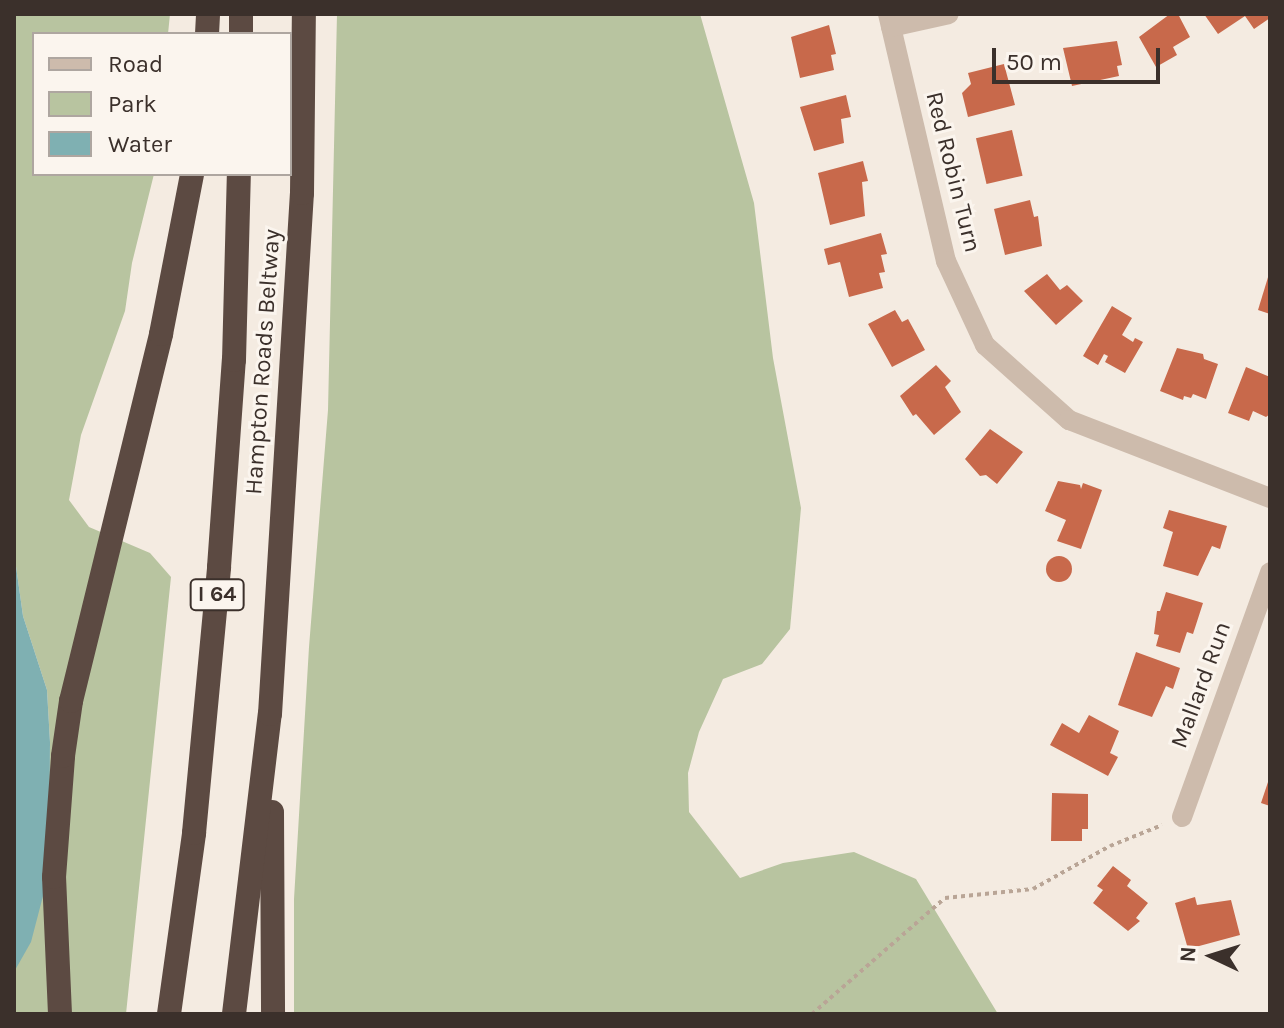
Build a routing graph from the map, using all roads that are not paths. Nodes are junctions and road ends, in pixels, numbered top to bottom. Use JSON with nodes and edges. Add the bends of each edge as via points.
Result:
{"nodes":[{"id":1,"x":304,"y":14,"type":"edge"},
{"id":2,"x":949,"y":14,"type":"edge"},
{"id":3,"x":889,"y":20,"type":"edge"},
{"id":4,"x":192,"y":176,"type":"edge"},
{"id":5,"x":239,"y":176,"type":"edge"},
{"id":6,"x":1270,"y":498,"type":"edge"},
{"id":7,"x":1270,"y":572,"type":"edge"},
{"id":8,"x":270,"y":714,"type":"junction"},
{"id":9,"x":1182,"y":817,"type":"road end"},
{"id":10,"x":60,"y":1014,"type":"edge"},
{"id":11,"x":169,"y":1014,"type":"edge"},
{"id":12,"x":234,"y":1014,"type":"edge"},
{"id":13,"x":273,"y":1014,"type":"edge"}],
"edges":[{"from":1,"to":8,"type":"highway","name":"Hampton Roads Beltway","number":"I 64","via":[[302,193]]},
{"from":2,"to":3,"type":"street"},
{"from":3,"to":6,"type":"street","name":"Red Robin Turn","via":[[946,261],[985,345],[1069,420]]},
{"from":4,"to":10,"type":"highway","via":[[177,263],[83,645],[63,756],[54,877]]},
{"from":5,"to":11,"type":"highway","number":"I 64","via":[[234,360],[219,567],[194,833]]},
{"from":7,"to":9,"type":"street","name":"Mallard Run"},
{"from":8,"to":12,"type":"highway","number":"I 64"},
{"from":8,"to":13,"type":"highway"}]}
